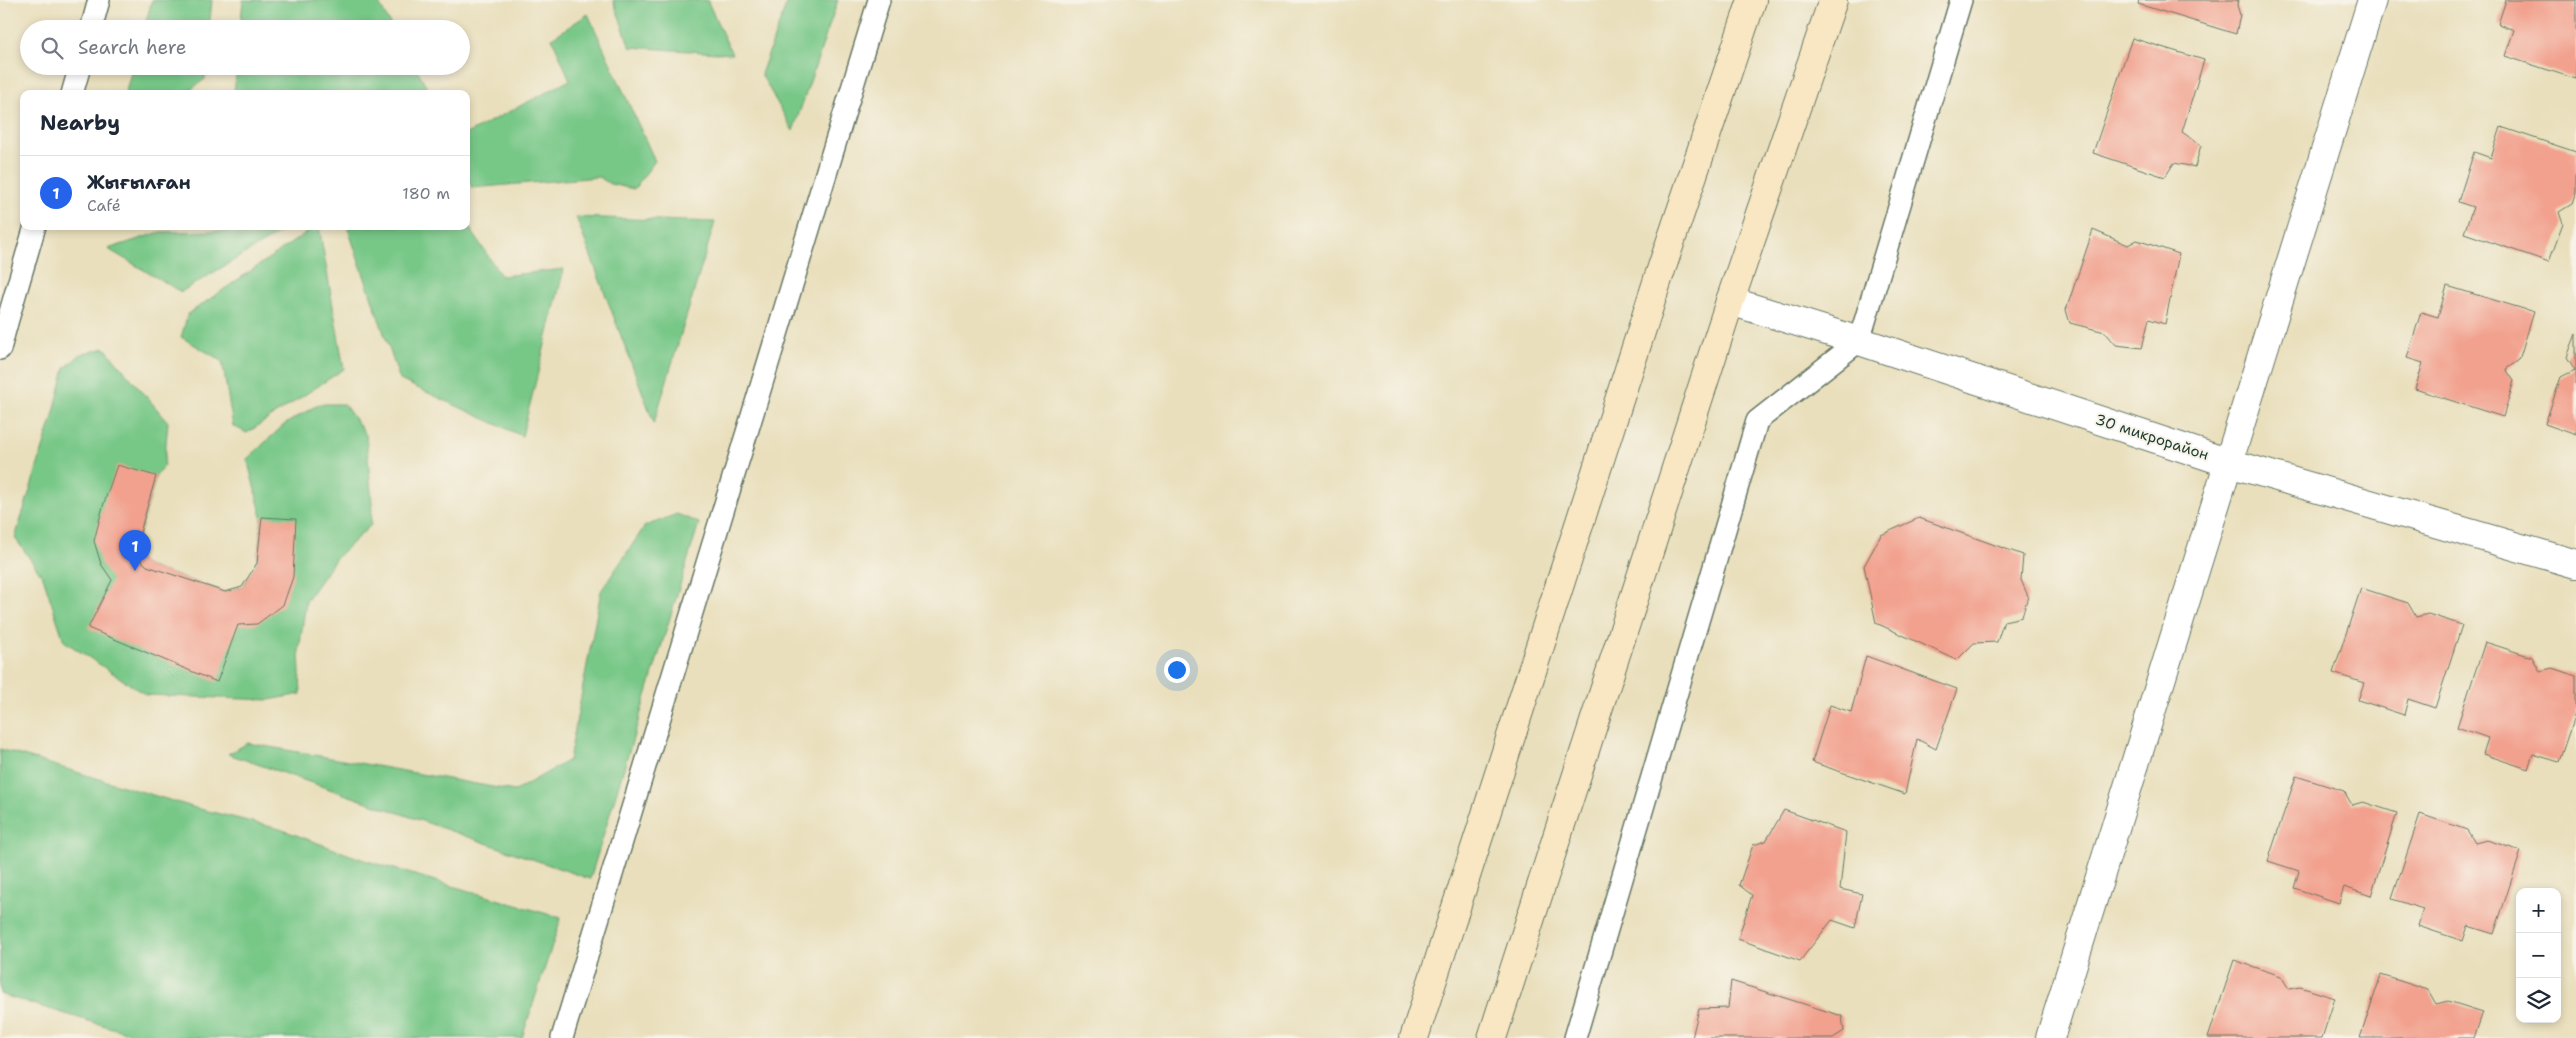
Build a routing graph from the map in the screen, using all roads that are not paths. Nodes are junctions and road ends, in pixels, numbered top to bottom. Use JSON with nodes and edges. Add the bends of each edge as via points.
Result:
{"nodes":[{"id":1,"x":99,"y":0,"type":"edge"},
{"id":2,"x":879,"y":0,"type":"edge"},
{"id":3,"x":1752,"y":0,"type":"edge"},
{"id":4,"x":1833,"y":0,"type":"edge"},
{"id":5,"x":1961,"y":0,"type":"edge"},
{"id":6,"x":2372,"y":0,"type":"edge"},
{"id":7,"x":93,"y":20,"type":"edge"},
{"id":8,"x":77,"y":75,"type":"edge"},
{"id":9,"x":73,"y":90,"type":"edge"},
{"id":10,"x":33,"y":230,"type":"edge"},
{"id":11,"x":1730,"y":302,"type":"junction"},
{"id":12,"x":3,"y":325,"type":"edge"},
{"id":13,"x":1858,"y":341,"type":"junction"},
{"id":14,"x":0,"y":349,"type":"edge"},
{"id":15,"x":2229,"y":463,"type":"junction"},
{"id":16,"x":2576,"y":564,"type":"edge"},
{"id":17,"x":562,"y":1038,"type":"edge"},
{"id":18,"x":1414,"y":1038,"type":"edge"},
{"id":19,"x":1492,"y":1038,"type":"edge"},
{"id":20,"x":1575,"y":1038,"type":"edge"},
{"id":21,"x":2050,"y":1038,"type":"edge"}],
"edges":[{"from":1,"to":7,"type":"lane"},
{"from":2,"to":17,"type":"lane"},
{"from":3,"to":18,"type":"main road","via":[[1655,288]]},
{"from":4,"to":11,"type":"main road"},
{"from":5,"to":13,"type":"lane"},
{"from":6,"to":15,"type":"street"},
{"from":8,"to":9,"type":"lane"},
{"from":10,"to":12,"type":"lane"},
{"from":11,"to":13,"type":"street","name":"30 микрорайон"},
{"from":11,"to":19,"type":"main road"},
{"from":12,"to":14,"type":"lane"},
{"from":13,"to":15,"type":"street","name":"30 микрорайон"},
{"from":13,"to":20,"type":"lane","via":[[1757,421]]},
{"from":15,"to":16,"type":"street","name":"30 микрорайон"},
{"from":15,"to":21,"type":"street"}]}
